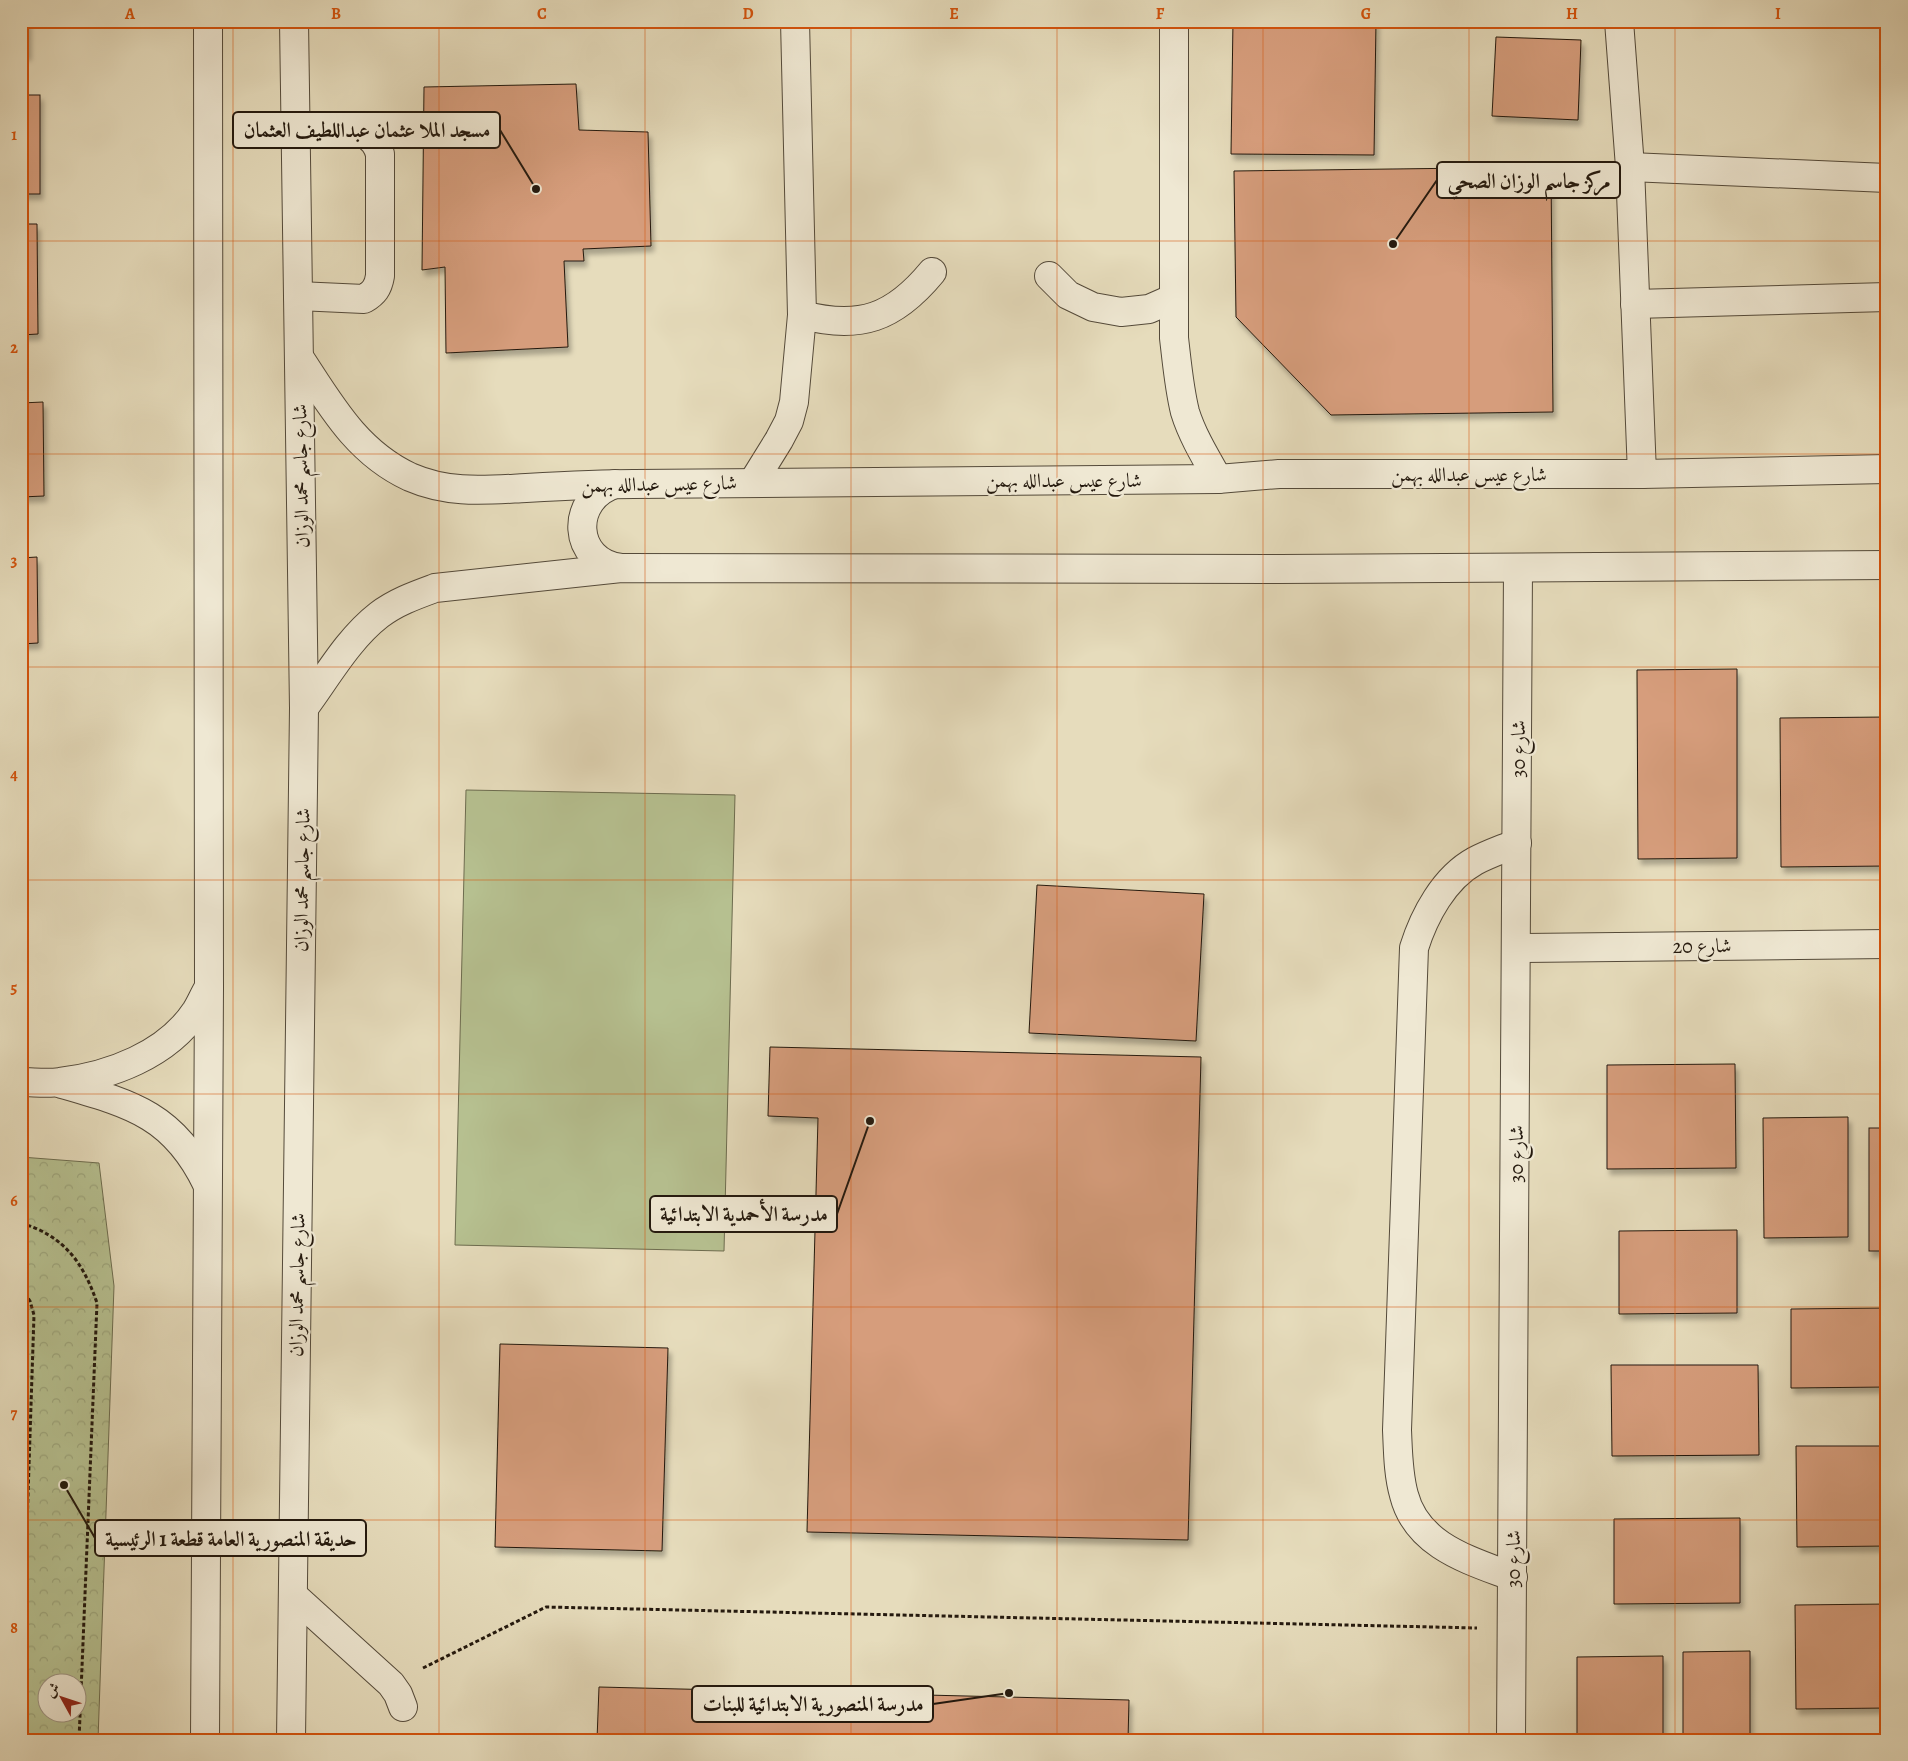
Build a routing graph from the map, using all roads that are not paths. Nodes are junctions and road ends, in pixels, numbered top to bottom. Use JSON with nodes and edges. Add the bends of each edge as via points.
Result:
{"nodes":[{"id":1,"x":208,"y":21,"type":"edge"},
{"id":2,"x":294,"y":21,"type":"edge"},
{"id":3,"x":795,"y":21,"type":"edge"},
{"id":4,"x":1174,"y":21,"type":"edge"},
{"id":5,"x":1619,"y":21,"type":"edge"},
{"id":6,"x":296,"y":130,"type":"junction"},
{"id":7,"x":1630,"y":167,"type":"junction"},
{"id":8,"x":1887,"y":178,"type":"edge"},
{"id":9,"x":932,"y":272,"type":"dead end"},
{"id":10,"x":1049,"y":276,"type":"dead end"},
{"id":11,"x":298,"y":296,"type":"junction"},
{"id":12,"x":1887,"y":297,"type":"edge"},
{"id":13,"x":1174,"y":298,"type":"junction"},
{"id":14,"x":1635,"y":304,"type":"junction"},
{"id":15,"x":802,"y":316,"type":"junction"},
{"id":16,"x":299,"y":357,"type":"junction"},
{"id":17,"x":1887,"y":469,"type":"edge"},
{"id":18,"x":1642,"y":474,"type":"junction"},
{"id":19,"x":1218,"y":479,"type":"junction"},
{"id":20,"x":753,"y":482,"type":"junction"},
{"id":21,"x":615,"y":484,"type":"junction"},
{"id":22,"x":1887,"y":566,"type":"edge"},
{"id":23,"x":622,"y":568,"type":"junction"},
{"id":24,"x":1518,"y":568,"type":"junction"},
{"id":25,"x":304,"y":708,"type":"junction"},
{"id":26,"x":1517,"y":843,"type":"junction"},
{"id":27,"x":1887,"y":944,"type":"edge"},
{"id":28,"x":1517,"y":948,"type":"junction"},
{"id":29,"x":209,"y":987,"type":"junction"},
{"id":30,"x":21,"y":1082,"type":"edge"},
{"id":31,"x":58,"y":1083,"type":"junction"},
{"id":32,"x":208,"y":1186,"type":"junction"},
{"id":33,"x":1512,"y":1577,"type":"junction"},
{"id":34,"x":294,"y":1596,"type":"junction"},
{"id":35,"x":397,"y":1696,"type":"road end"},
{"id":36,"x":204,"y":1740,"type":"edge"},
{"id":37,"x":291,"y":1740,"type":"edge"},
{"id":38,"x":1512,"y":1740,"type":"edge"}],
"edges":[{"from":1,"to":29,"type":"street"},
{"from":2,"to":6,"type":"street","name":"شارع جاسم محمد الوزان"},
{"from":3,"to":15,"type":"street"},
{"from":4,"to":13,"type":"street"},
{"from":5,"to":7,"type":"street"},
{"from":6,"to":11,"type":"street","name":"شارع جاسم محمد الوزان"},
{"from":6,"to":11,"type":"street","via":[[364,134],[378,145],[380,154],[378,286],[364,299]]},
{"from":7,"to":8,"type":"street"},
{"from":7,"to":14,"type":"street"},
{"from":9,"to":15,"type":"street","via":[[897,307],[875,317],[826,322]]},
{"from":10,"to":13,"type":"street","via":[[1068,295],[1093,308],[1121,312],[1149,309]]},
{"from":11,"to":16,"type":"street","name":"شارع جاسم محمد الوزان"},
{"from":12,"to":14,"type":"street"},
{"from":13,"to":19,"type":"street","via":[[1175,348],[1186,414]]},
{"from":14,"to":18,"type":"street"},
{"from":15,"to":20,"type":"street","via":[[792,408],[779,440]]},
{"from":16,"to":21,"type":"street","name":"شارع عيس عبدالله بهمن","via":[[346,427],[386,464],[411,477],[464,491]]},
{"from":16,"to":25,"type":"street","name":"شارع جاسم محمد الوزان"},
{"from":17,"to":18,"type":"street","name":"شارع عيس عبدالله بهمن"},
{"from":18,"to":19,"type":"street","name":"شارع عيس عبدالله بهمن","via":[[1279,474]]},
{"from":19,"to":20,"type":"street","name":"شارع عيس عبدالله بهمن"},
{"from":20,"to":21,"type":"street","name":"شارع عيس عبدالله بهمن"},
{"from":21,"to":23,"type":"street","via":[[593,497],[584,512],[582,529],[583,538],[592,553],[605,564]]},
{"from":22,"to":24,"type":"street"},
{"from":23,"to":24,"type":"street"},
{"from":23,"to":25,"type":"street","via":[[435,588],[406,598],[380,614],[357,635]]},
{"from":24,"to":26,"type":"street","name":"شارع 30"},
{"from":25,"to":34,"type":"street","name":"شارع جاسم محمد الوزان"},
{"from":26,"to":28,"type":"street","name":"شارع 30"},
{"from":26,"to":33,"type":"street","via":[[1474,861],[1458,874],[1429,909],[1414,948],[1397,1430],[1404,1496],[1427,1536],[1462,1558]]},
{"from":27,"to":28,"type":"street","name":"شارع 20"},
{"from":28,"to":33,"type":"street","name":"شارع 30"},
{"from":29,"to":31,"type":"street","via":[[195,1012],[164,1043],[106,1074]]},
{"from":29,"to":32,"type":"street"},
{"from":30,"to":31,"type":"street"},
{"from":31,"to":32,"type":"street","via":[[120,1101],[150,1117],[181,1141],[199,1166]]},
{"from":32,"to":36,"type":"street"},
{"from":33,"to":38,"type":"street","name":"شارع 30"},
{"from":34,"to":35,"type":"street"},
{"from":34,"to":37,"type":"street","name":"شارع جاسم محمد الوزان"}]}
